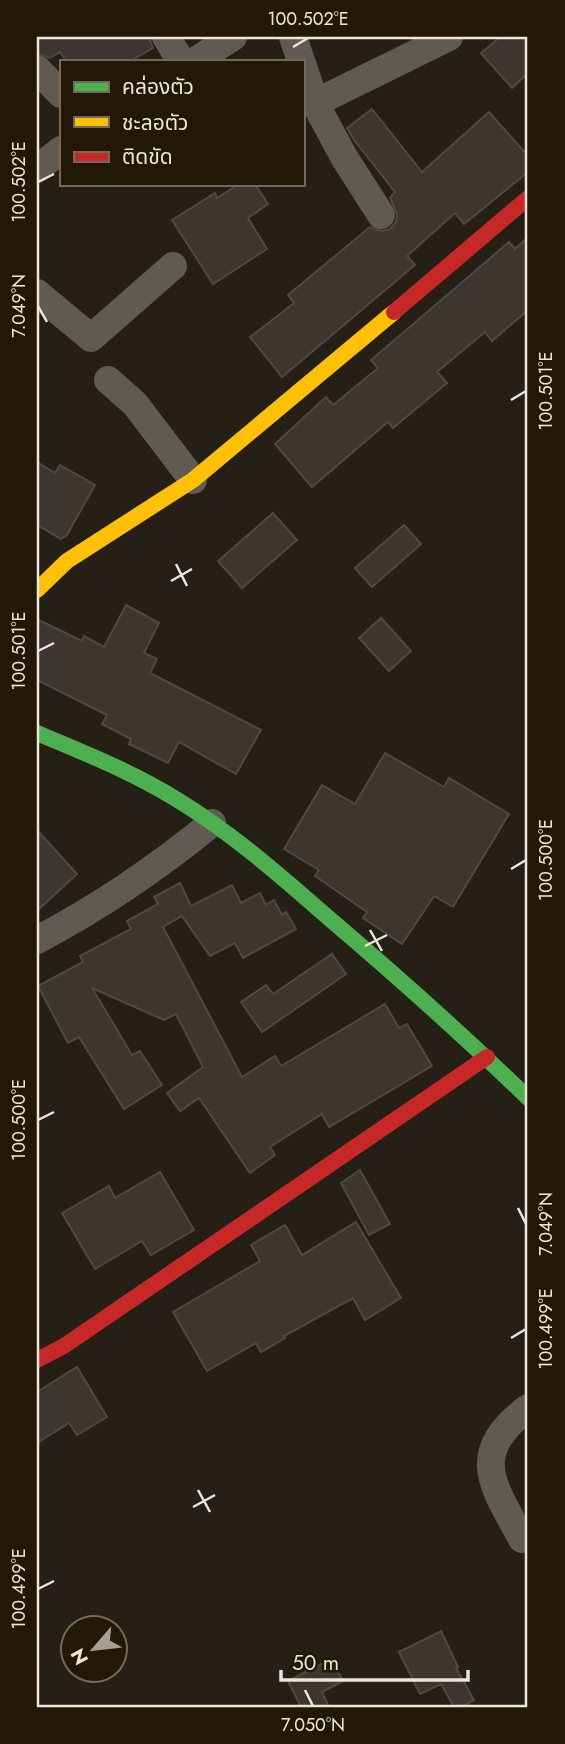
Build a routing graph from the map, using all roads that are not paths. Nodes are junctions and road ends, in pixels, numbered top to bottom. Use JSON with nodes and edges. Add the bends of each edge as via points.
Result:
{"nodes":[{"id":1,"x":166,"y":37,"type":"edge"},
{"id":2,"x":233,"y":37,"type":"edge"},
{"id":3,"x":293,"y":37,"type":"edge"},
{"id":4,"x":449,"y":37,"type":"edge"},
{"id":5,"x":180,"y":60,"type":"edge"},
{"id":6,"x":197,"y":60,"type":"edge"},
{"id":7,"x":301,"y":60,"type":"edge"},
{"id":8,"x":37,"y":69,"type":"edge"},
{"id":9,"x":304,"y":70,"type":"edge"},
{"id":10,"x":60,"y":93,"type":"edge"},
{"id":11,"x":315,"y":103,"type":"junction"},
{"id":12,"x":60,"y":151,"type":"edge"},
{"id":13,"x":37,"y":169,"type":"edge"},
{"id":14,"x":528,"y":198,"type":"edge"},
{"id":15,"x":380,"y":215,"type":"dead end"},
{"id":16,"x":173,"y":266,"type":"dead end"},
{"id":17,"x":37,"y":293,"type":"edge"},
{"id":18,"x":108,"y":380,"type":"dead end"},
{"id":19,"x":193,"y":480,"type":"junction"},
{"id":20,"x":37,"y":590,"type":"edge"},
{"id":21,"x":37,"y":733,"type":"edge"},
{"id":22,"x":212,"y":823,"type":"junction"},
{"id":23,"x":37,"y":940,"type":"edge"},
{"id":24,"x":487,"y":1057,"type":"junction"},
{"id":25,"x":528,"y":1098,"type":"edge"},
{"id":26,"x":37,"y":1360,"type":"edge"},
{"id":27,"x":528,"y":1408,"type":"edge"},
{"id":28,"x":522,"y":1539,"type":"dead end"}],
"edges":[{"from":1,"to":5,"type":"street"},
{"from":2,"to":6,"type":"street"},
{"from":3,"to":7,"type":"street"},
{"from":4,"to":11,"type":"street"},
{"from":8,"to":10,"type":"street"},
{"from":9,"to":11,"type":"street"},
{"from":11,"to":15,"type":"street"},
{"from":12,"to":13,"type":"street"},
{"from":14,"to":19,"type":"street"},
{"from":16,"to":17,"type":"street","via":[[91,338]]},
{"from":18,"to":19,"type":"street","via":[[135,404]]},
{"from":19,"to":20,"type":"street","via":[[67,561]]},
{"from":21,"to":22,"type":"street","via":[[154,786]]},
{"from":22,"to":23,"type":"street","via":[[145,876]]},
{"from":22,"to":24,"type":"street","via":[[351,936]]},
{"from":24,"to":25,"type":"street"},
{"from":24,"to":26,"type":"street"},
{"from":27,"to":28,"type":"street","via":[[503,1432],[490,1473]]}]}
